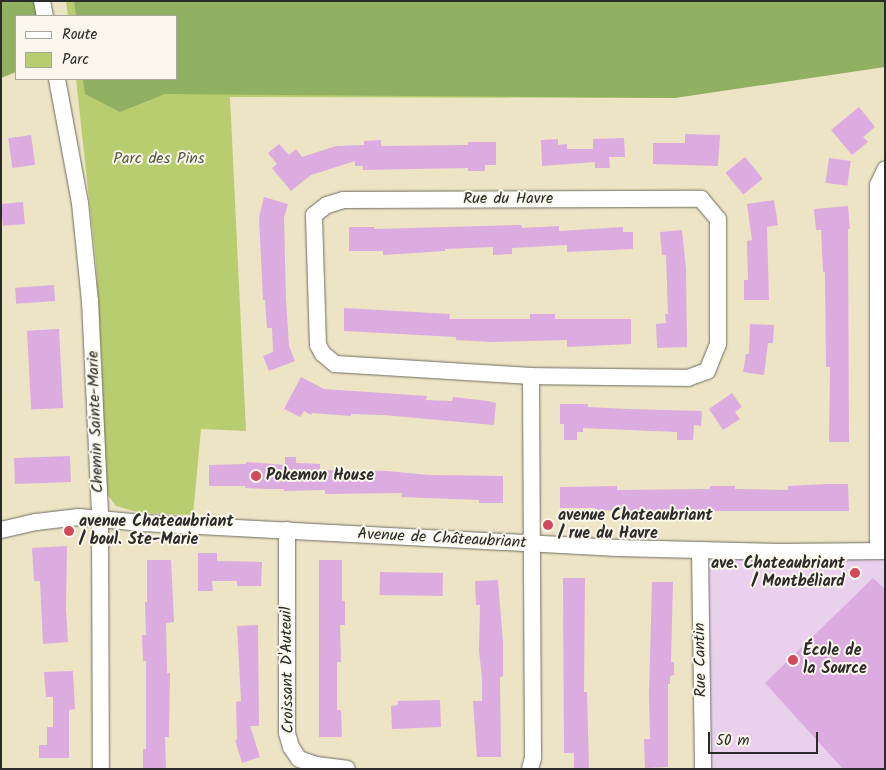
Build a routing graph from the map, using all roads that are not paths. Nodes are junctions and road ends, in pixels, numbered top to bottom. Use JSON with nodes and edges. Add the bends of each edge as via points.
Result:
{"nodes":[{"id":1,"x":42,"y":1,"type":"edge"},
{"id":2,"x":45,"y":15,"type":"edge"},
{"id":3,"x":57,"y":80,"type":"edge"},
{"id":4,"x":885,"y":170,"type":"edge"},
{"id":5,"x":881,"y":375,"type":"edge"},
{"id":6,"x":531,"y":376,"type":"junction"},
{"id":7,"x":100,"y":517,"type":"junction"},
{"id":8,"x":1,"y":530,"type":"edge"},
{"id":9,"x":287,"y":530,"type":"junction"},
{"id":10,"x":531,"y":544,"type":"junction"},
{"id":11,"x":700,"y":550,"type":"junction"},
{"id":12,"x":881,"y":551,"type":"edge"},
{"id":13,"x":100,"y":769,"type":"edge"},
{"id":14,"x":347,"y":769,"type":"edge"},
{"id":15,"x":530,"y":769,"type":"edge"},
{"id":16,"x":702,"y":769,"type":"edge"}],
"edges":[{"from":1,"to":2,"type":"street"},
{"from":3,"to":7,"type":"street","name":"Chemin Sainte-Marie","via":[[80,202],[88,278]]},
{"from":4,"to":5,"type":"street","via":[[878,185]]},
{"from":5,"to":12,"type":"street"},
{"from":6,"to":6,"type":"street","name":"Rue du Havre","via":[[688,378],[707,371],[718,344],[718,219],[701,198],[343,200],[327,205],[314,215],[318,345],[335,364]]},
{"from":6,"to":10,"type":"street"},
{"from":7,"to":8,"type":"street","name":"Avenue de Châteaubriant","via":[[65,517]]},
{"from":7,"to":9,"type":"street","name":"Avenue de Châteaubriant","via":[[142,523]]},
{"from":7,"to":13,"type":"street","name":"Chemin Sainte-Marie"},
{"from":9,"to":10,"type":"street","name":"Avenue de Châteaubriant"},
{"from":9,"to":14,"type":"street","name":"Croissant D'Auteuil","via":[[287,734],[299,758],[316,765]]},
{"from":10,"to":11,"type":"street","name":"Avenue de Châteaubriant"},
{"from":10,"to":15,"type":"street","via":[[533,758]]},
{"from":11,"to":12,"type":"street","name":"Avenue de Châteaubriant"},
{"from":11,"to":16,"type":"street","name":"Rue Cantin"}]}
